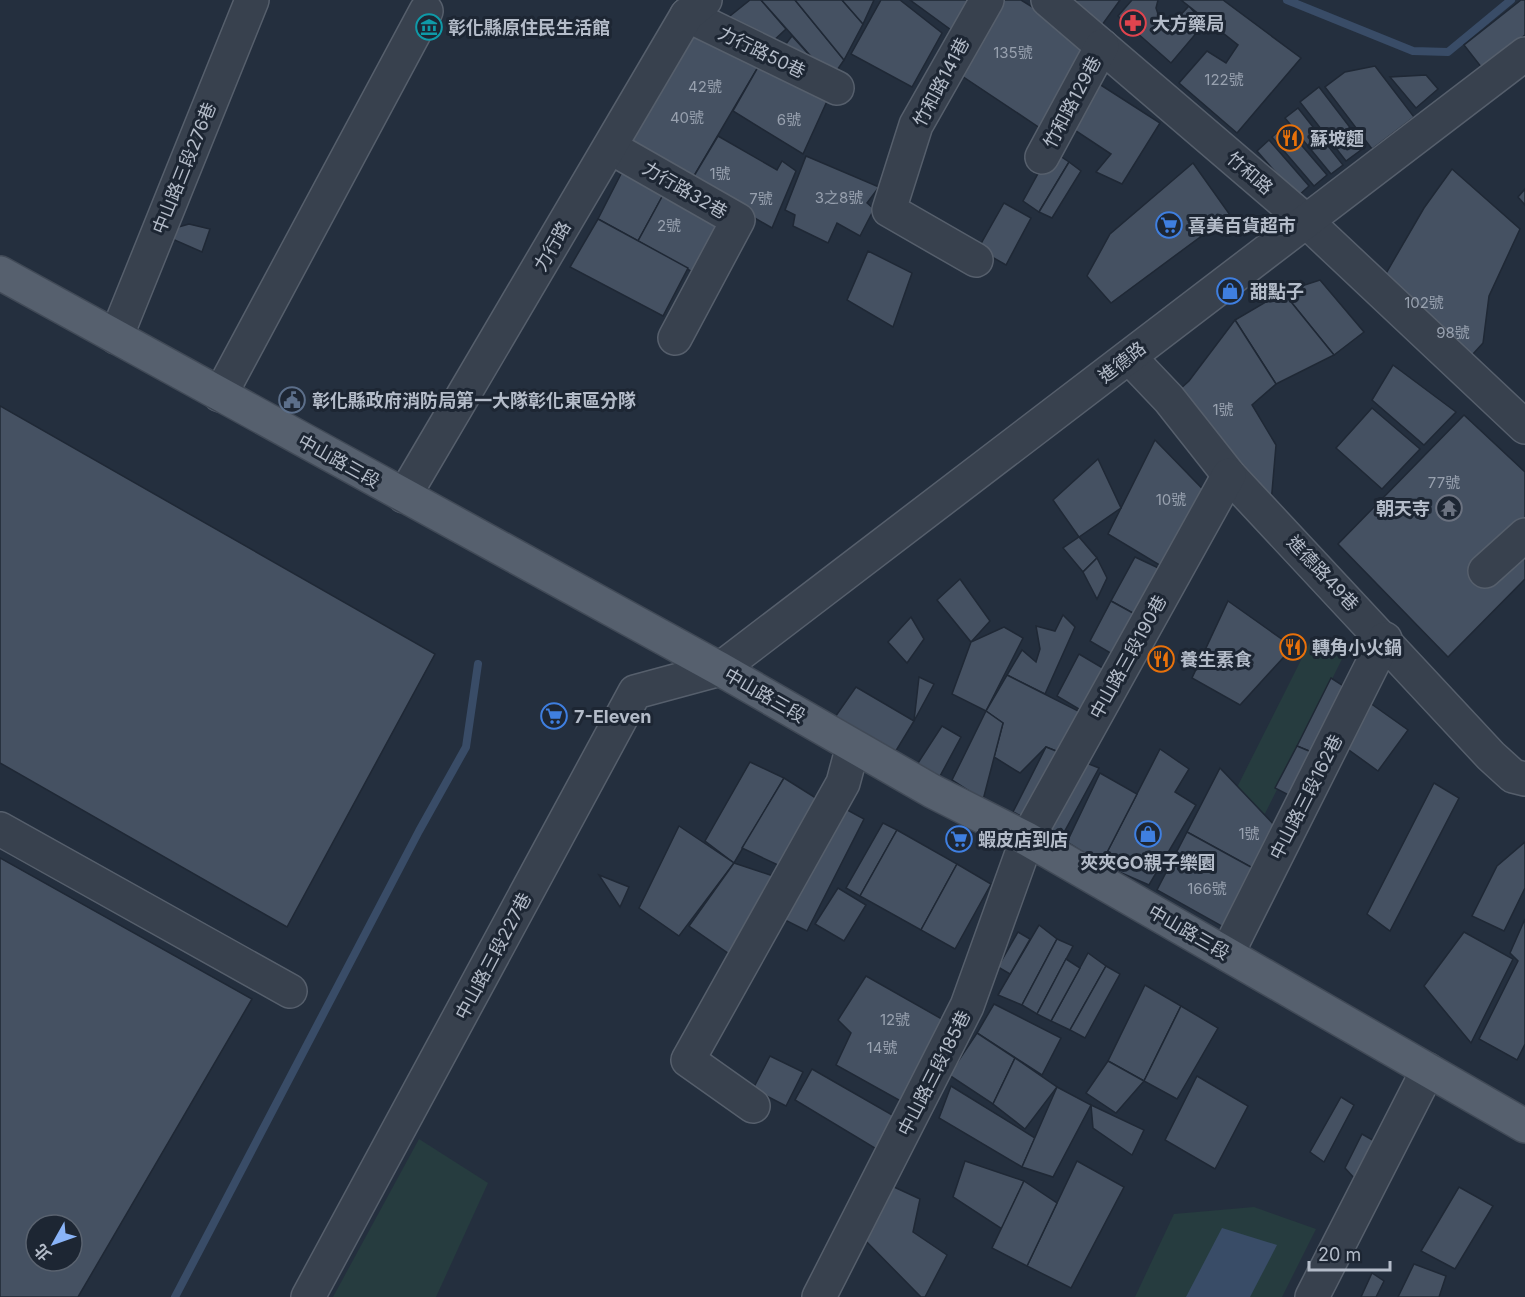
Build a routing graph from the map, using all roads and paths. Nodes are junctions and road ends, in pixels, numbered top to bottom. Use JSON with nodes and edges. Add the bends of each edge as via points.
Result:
{"nodes":[{"id":1,"x":252,"y":0,"type":"edge"},
{"id":2,"x":987,"y":0,"type":"edge"},
{"id":3,"x":1048,"y":0,"type":"edge"},
{"id":4,"x":696,"y":7,"type":"edge"},
{"id":5,"x":426,"y":11,"type":"dead end"},
{"id":6,"x":1102,"y":46,"type":"junction"},
{"id":7,"x":1525,"y":54,"type":"edge"},
{"id":8,"x":837,"y":88,"type":"dead end"},
{"id":9,"x":610,"y":147,"type":"junction"},
{"id":10,"x":1042,"y":157,"type":"dead end"},
{"id":11,"x":1305,"y":220,"type":"junction"},
{"id":12,"x":976,"y":260,"type":"dead end"},
{"id":13,"x":0,"y":273,"type":"edge"},
{"id":14,"x":116,"y":337,"type":"junction"},
{"id":15,"x":675,"y":338,"type":"dead end"},
{"id":16,"x":1129,"y":357,"type":"junction"},
{"id":17,"x":220,"y":395,"type":"junction"},
{"id":18,"x":1525,"y":428,"type":"edge"},
{"id":19,"x":1229,"y":475,"type":"junction"},
{"id":20,"x":404,"y":496,"type":"junction"},
{"id":21,"x":1525,"y":535,"type":"edge"},
{"id":22,"x":1485,"y":571,"type":"dead end"},
{"id":23,"x":1385,"y":639,"type":"junction"},
{"id":24,"x":720,"y":669,"type":"junction"},
{"id":25,"x":853,"y":746,"type":"junction"},
{"id":26,"x":1525,"y":779,"type":"edge"},
{"id":27,"x":0,"y":830,"type":"edge"},
{"id":28,"x":1027,"y":839,"type":"junction"},
{"id":29,"x":1227,"y":954,"type":"junction"},
{"id":30,"x":290,"y":991,"type":"dead end"},
{"id":31,"x":1428,"y":1070,"type":"junction"},
{"id":32,"x":753,"y":1106,"type":"dead end"},
{"id":33,"x":1525,"y":1126,"type":"edge"},
{"id":34,"x":308,"y":1297,"type":"edge"},
{"id":35,"x":819,"y":1297,"type":"edge"},
{"id":36,"x":1312,"y":1297,"type":"edge"}],
"edges":[{"from":1,"to":14,"type":"street","name":"中山路三段276巷"},
{"from":2,"to":12,"type":"street","name":"竹和路141巷","via":[[916,125],[889,210]]},
{"from":3,"to":6,"type":"street","name":"竹和路"},
{"from":4,"to":8,"type":"street","name":"力行路50巷"},
{"from":4,"to":9,"type":"street","name":"力行路"},
{"from":5,"to":17,"type":"street"},
{"from":6,"to":10,"type":"street","name":"竹和路129巷"},
{"from":6,"to":11,"type":"street","name":"竹和路"},
{"from":7,"to":11,"type":"street","name":"進德路"},
{"from":9,"to":15,"type":"street","name":"力行路32巷","via":[[738,220]]},
{"from":9,"to":20,"type":"street","name":"力行路"},
{"from":11,"to":16,"type":"street","name":"進德路"},
{"from":11,"to":18,"type":"street","name":"竹和路"},
{"from":13,"to":14,"type":"main road","name":"中山路三段"},
{"from":14,"to":17,"type":"main road","name":"中山路三段"},
{"from":16,"to":19,"type":"street","name":"進德路49巷","via":[[1169,399]]},
{"from":16,"to":24,"type":"street","name":"進德路"},
{"from":17,"to":20,"type":"main road","name":"中山路三段"},
{"from":19,"to":23,"type":"street","name":"進德路49巷"},
{"from":19,"to":28,"type":"street","name":"中山路三段190巷"},
{"from":20,"to":24,"type":"main road","name":"中山路三段"},
{"from":21,"to":22,"type":"street"},
{"from":23,"to":26,"type":"street","name":"進德路49巷","via":[[1491,756],[1513,776]]},
{"from":23,"to":29,"type":"street","name":"中山路三段162巷"},
{"from":24,"to":25,"type":"main road","name":"中山路三段"},
{"from":24,"to":34,"type":"street","name":"中山路三段227巷","via":[[635,692]]},
{"from":25,"to":28,"type":"main road","name":"中山路三段"},
{"from":25,"to":32,"type":"street","via":[[843,783],[688,1060]]},
{"from":27,"to":30,"type":"street"},
{"from":28,"to":29,"type":"main road","name":"中山路三段"},
{"from":28,"to":35,"type":"street","name":"中山路三段185巷","via":[[968,1006]]},
{"from":29,"to":31,"type":"main road","name":"中山路三段"},
{"from":31,"to":33,"type":"main road","name":"中山路三段"},
{"from":31,"to":36,"type":"street"}]}
